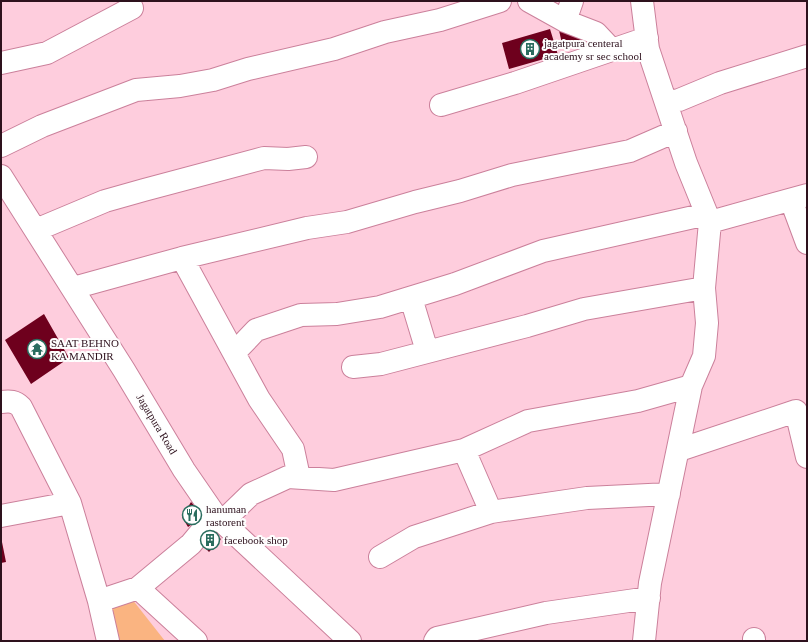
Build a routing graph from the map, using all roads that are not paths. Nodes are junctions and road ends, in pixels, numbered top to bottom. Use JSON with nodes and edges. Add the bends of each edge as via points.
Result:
{"nodes":[{"id":1,"x":500,"y":1,"type":"edge"},
{"id":2,"x":529,"y":1,"type":"edge"},
{"id":3,"x":647,"y":2,"type":"edge"},
{"id":4,"x":132,"y":8,"type":"dead end"},
{"id":5,"x":569,"y":11,"type":"edge"},
{"id":6,"x":647,"y":38,"type":"junction"},
{"id":7,"x":612,"y":50,"type":"junction"},
{"id":8,"x":807,"y":56,"type":"edge"},
{"id":9,"x":1,"y":63,"type":"edge"},
{"id":10,"x":666,"y":102,"type":"junction"},
{"id":11,"x":441,"y":105,"type":"dead end"},
{"id":12,"x":676,"y":131,"type":"junction"},
{"id":13,"x":1,"y":146,"type":"edge"},
{"id":14,"x":306,"y":157,"type":"dead end"},
{"id":15,"x":1,"y":176,"type":"edge"},
{"id":16,"x":799,"y":198,"type":"edge"},
{"id":17,"x":708,"y":218,"type":"junction"},
{"id":18,"x":36,"y":230,"type":"junction"},
{"id":19,"x":807,"y":243,"type":"edge"},
{"id":20,"x":182,"y":258,"type":"junction"},
{"id":21,"x":73,"y":288,"type":"junction"},
{"id":22,"x":704,"y":288,"type":"junction"},
{"id":23,"x":411,"y":298,"type":"junction"},
{"id":24,"x":427,"y":351,"type":"junction"},
{"id":25,"x":235,"y":352,"type":"junction"},
{"id":26,"x":353,"y":368,"type":"dead end"},
{"id":27,"x":691,"y":386,"type":"junction"},
{"id":28,"x":1,"y":402,"type":"edge"},
{"id":29,"x":801,"y":408,"type":"edge"},
{"id":30,"x":464,"y":450,"type":"junction"},
{"id":31,"x":679,"y":450,"type":"junction"},
{"id":32,"x":807,"y":457,"type":"edge"},
{"id":33,"x":299,"y":477,"type":"junction"},
{"id":34,"x":669,"y":494,"type":"junction"},
{"id":35,"x":70,"y":503,"type":"junction"},
{"id":36,"x":491,"y":512,"type":"junction"},
{"id":37,"x":1,"y":516,"type":"edge"},
{"id":38,"x":218,"y":518,"type":"junction"},
{"id":39,"x":380,"y":557,"type":"dead end"},
{"id":40,"x":138,"y":588,"type":"junction"},
{"id":41,"x":648,"y":598,"type":"junction"},
{"id":42,"x":99,"y":601,"type":"junction"},
{"id":43,"x":108,"y":641,"type":"edge"},
{"id":44,"x":196,"y":641,"type":"edge"},
{"id":45,"x":350,"y":641,"type":"edge"},
{"id":46,"x":435,"y":641,"type":"edge"},
{"id":47,"x":644,"y":641,"type":"edge"}],
"edges":[{"from":1,"to":13,"type":"street","via":[[440,20],[385,32],[334,49],[213,80],[136,90],[42,126]]},
{"from":2,"to":5,"type":"street"},
{"from":3,"to":6,"type":"street"},
{"from":4,"to":9,"type":"street","via":[[47,53]]},
{"from":5,"to":7,"type":"street"},
{"from":6,"to":7,"type":"street"},
{"from":6,"to":10,"type":"street","via":[[648,49]]},
{"from":7,"to":11,"type":"street","via":[[516,83]]},
{"from":8,"to":10,"type":"street"},
{"from":10,"to":12,"type":"street"},
{"from":12,"to":17,"type":"street"},
{"from":12,"to":20,"type":"street","via":[[630,151],[512,175],[347,222],[306,228]]},
{"from":14,"to":18,"type":"street","via":[[288,160],[264,158],[144,190],[105,201]]},
{"from":15,"to":18,"type":"street","name":"Jagatpura Road"},
{"from":16,"to":17,"type":"street"},
{"from":16,"to":19,"type":"street"},
{"from":17,"to":22,"type":"street"},
{"from":17,"to":23,"type":"street","via":[[543,251]]},
{"from":18,"to":21,"type":"street","name":"Jagatpura Road"},
{"from":20,"to":21,"type":"street"},
{"from":20,"to":25,"type":"street"},
{"from":21,"to":38,"type":"street","name":"Jagatpura Road","via":[[184,470]]},
{"from":22,"to":24,"type":"street","via":[[584,309]]},
{"from":22,"to":27,"type":"street","via":[[707,323],[704,356]]},
{"from":23,"to":24,"type":"street"},
{"from":23,"to":25,"type":"street","via":[[337,314],[301,315],[256,330]]},
{"from":24,"to":26,"type":"street","via":[[381,364]]},
{"from":25,"to":33,"type":"street","via":[[259,399],[293,449]]},
{"from":27,"to":30,"type":"street","via":[[638,401],[528,421]]},
{"from":27,"to":31,"type":"street"},
{"from":28,"to":35,"type":"street","via":[[16,402],[21,407]]},
{"from":29,"to":31,"type":"street"},
{"from":29,"to":32,"type":"street"},
{"from":30,"to":33,"type":"street","via":[[334,480]]},
{"from":30,"to":36,"type":"street"},
{"from":31,"to":34,"type":"street"},
{"from":33,"to":38,"type":"street","via":[[288,476],[252,494]]},
{"from":34,"to":36,"type":"street","via":[[587,498]]},
{"from":34,"to":41,"type":"street"},
{"from":35,"to":37,"type":"street"},
{"from":35,"to":42,"type":"street"},
{"from":36,"to":39,"type":"street","via":[[414,537]]},
{"from":38,"to":40,"type":"street"},
{"from":38,"to":45,"type":"street","name":"Jagatpura Road"},
{"from":40,"to":42,"type":"street"},
{"from":40,"to":44,"type":"street"},
{"from":41,"to":46,"type":"street","via":[[546,613],[437,638]]},
{"from":41,"to":47,"type":"street"},
{"from":42,"to":43,"type":"street"}]}
